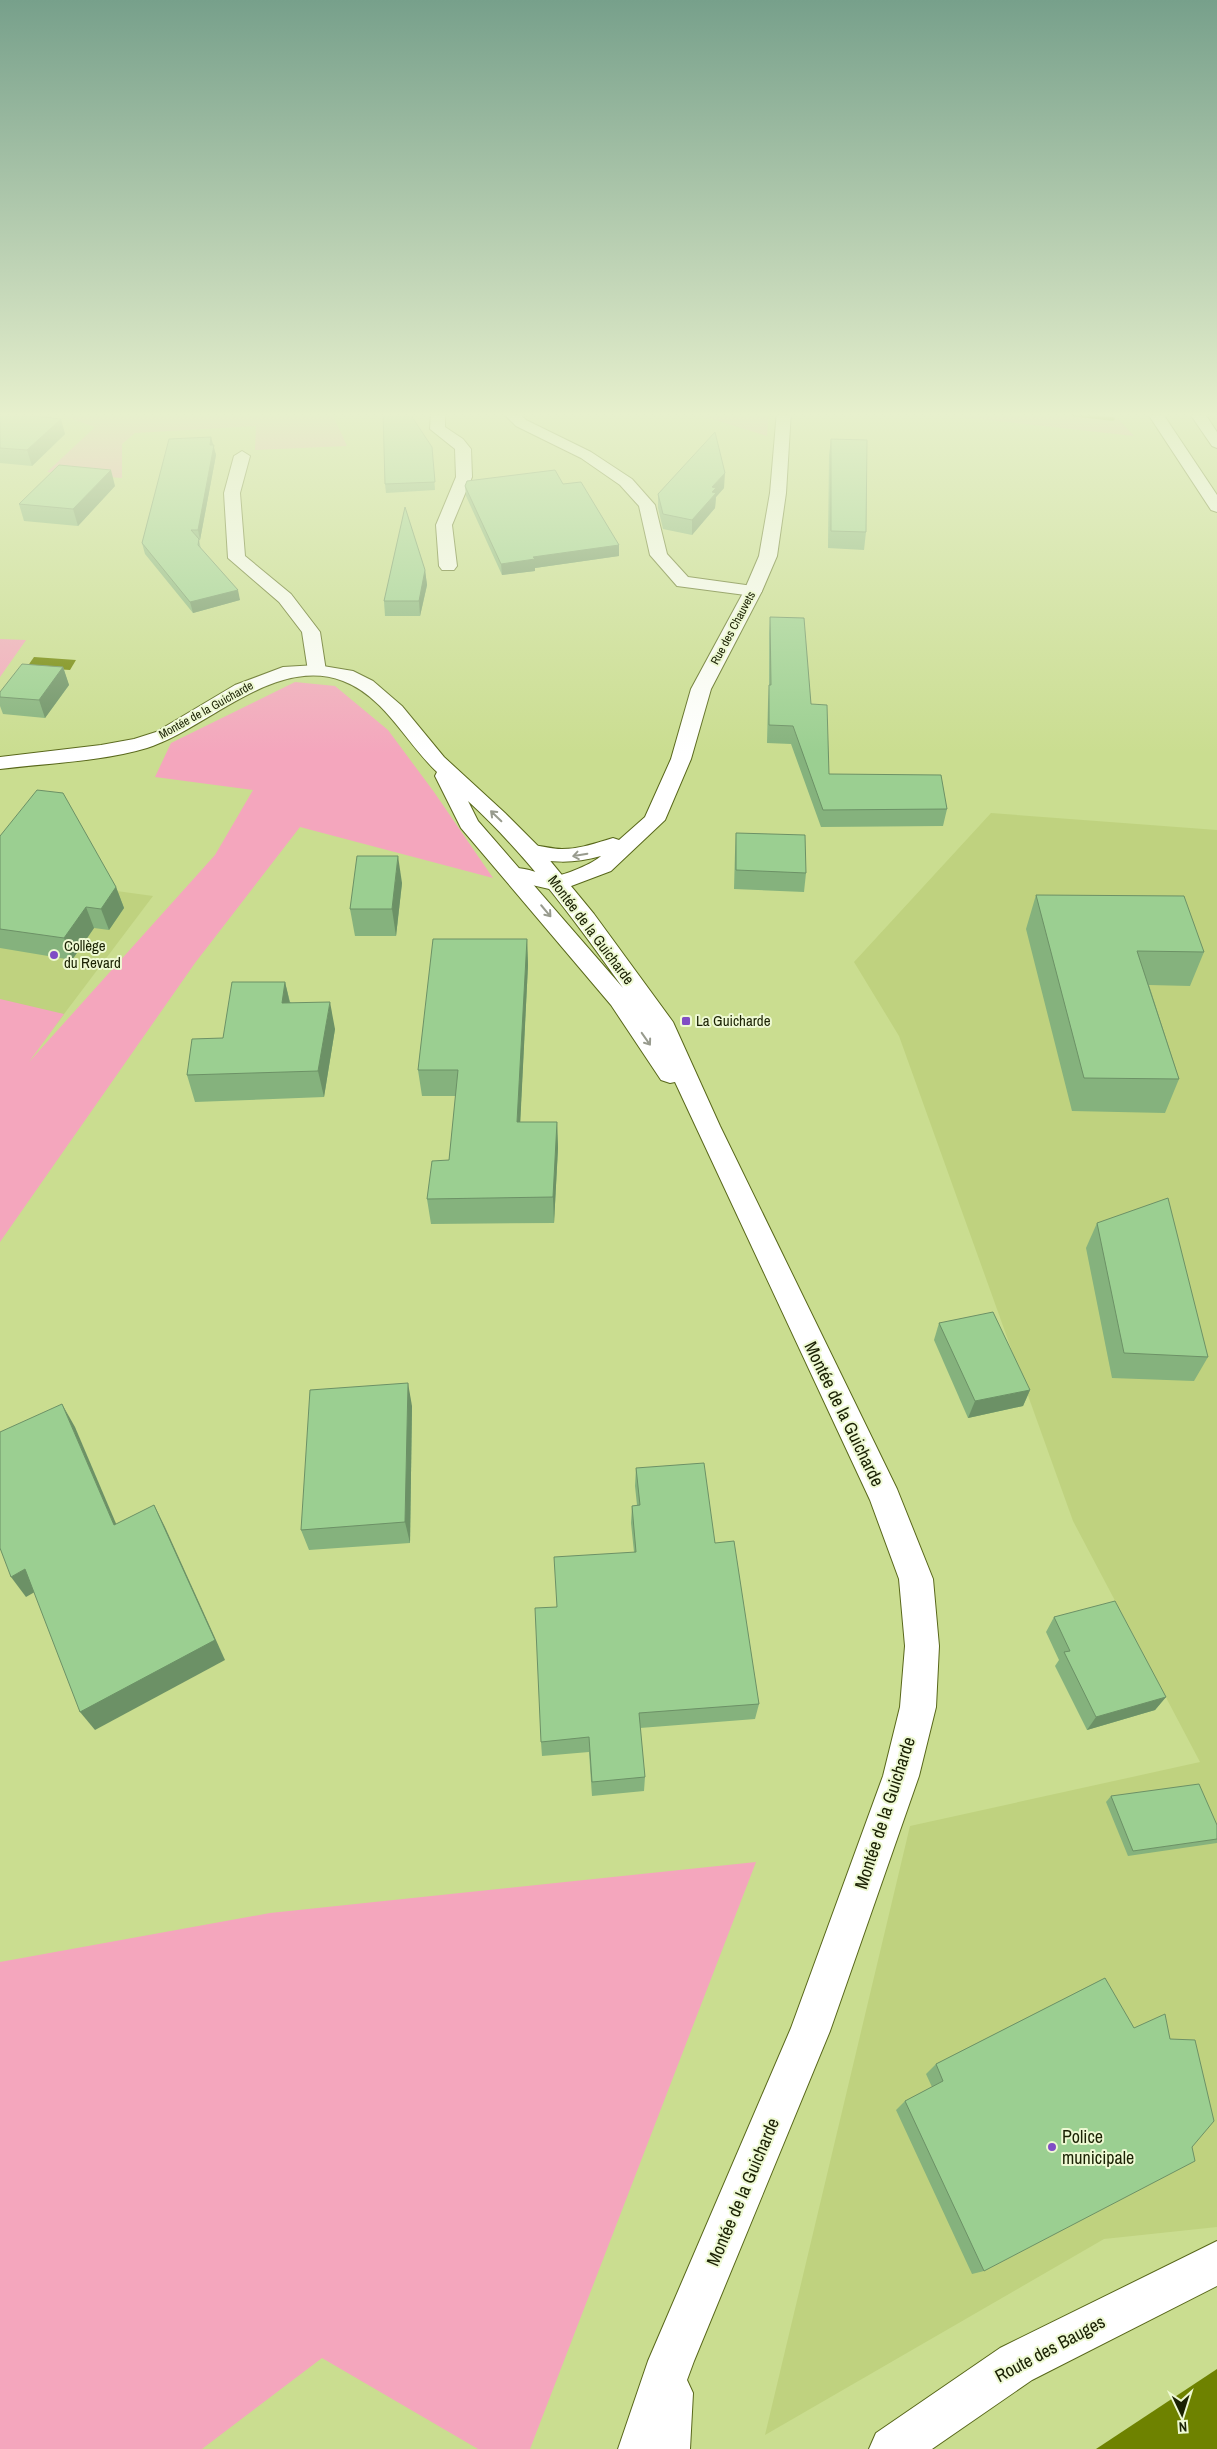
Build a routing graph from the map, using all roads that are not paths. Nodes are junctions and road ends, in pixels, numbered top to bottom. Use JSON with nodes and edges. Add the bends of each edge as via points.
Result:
{"nodes":[{"id":1,"x":235,"y":525,"type":"edge"},
{"id":2,"x":444,"y":525,"type":"edge"},
{"id":3,"x":652,"y":525,"type":"edge"},
{"id":4,"x":773,"y":525,"type":"edge"},
{"id":5,"x":448,"y":566,"type":"dead end"},
{"id":6,"x":753,"y":591,"type":"junction"},
{"id":7,"x":317,"y":671,"type":"junction"},
{"id":8,"x":437,"y":761,"type":"junction"},
{"id":9,"x":0,"y":763,"type":"edge"},
{"id":10,"x":642,"y":833,"type":"junction"},
{"id":11,"x":530,"y":851,"type":"junction"},
{"id":12,"x":514,"y":874,"type":"junction"},
{"id":13,"x":558,"y":884,"type":"junction"},
{"id":14,"x":707,"y":1126,"type":"junction"},
{"id":15,"x":1217,"y":2263,"type":"edge"},
{"id":16,"x":671,"y":2361,"type":"junction"},
{"id":17,"x":641,"y":2449,"type":"edge"},
{"id":18,"x":667,"y":2449,"type":"edge"},
{"id":19,"x":892,"y":2449,"type":"edge"}],
"edges":[{"from":1,"to":7,"type":"main road","via":[[237,558],[286,598],[311,632]]},
{"from":2,"to":5,"type":"main road"},
{"from":3,"to":6,"type":"main road","via":[[659,555],[684,582]]},
{"from":4,"to":6,"type":"main road","name":"Rue des Chauvets","via":[[768,556]]},
{"from":6,"to":10,"type":"main road","name":"Rue des Chauvets","via":[[700,689],[681,759],[654,820]]},
{"from":7,"to":8,"type":"main road","name":"Montée de la Guicharde","via":[[346,675],[366,685],[394,710]]},
{"from":7,"to":9,"type":"main road","name":"Montée de la Guicharde","via":[[290,672],[262,680],[163,736],[138,744]]},
{"from":11,"to":8,"type":"main road","name":"Montée de la Guicharde","one_way":true},
{"from":8,"to":12,"type":"main road","name":"Montée de la Guicharde","via":[[469,823]]},
{"from":10,"to":11,"type":"main road","one_way":true,"via":[[579,856]]},
{"from":10,"to":13,"type":"main road","name":"Rue des Chauvets","via":[[603,866]]},
{"from":11,"to":13,"type":"main road","name":"Montée de la Guicharde"},
{"from":12,"to":13,"type":"main road"},
{"from":12,"to":14,"type":"main road","name":"Montée de la Guicharde","one_way":true,"via":[[619,999]]},
{"from":13,"to":14,"type":"main road","name":"Montée de la Guicharde","via":[[664,1028]]},
{"from":14,"to":16,"type":"main road","name":"Montée de la Guicharde","via":[[886,1499],[916,1579],[922,1646],[918,1707],[901,1776],[810,2031]]},
{"from":15,"to":19,"type":"main road","name":"Route des Bauges","via":[[1016,2364]]},
{"from":16,"to":17,"type":"main road","name":"Montée de la Guicharde"},
{"from":16,"to":18,"type":"main road","name":"Montée de la Guicharde"}]}
